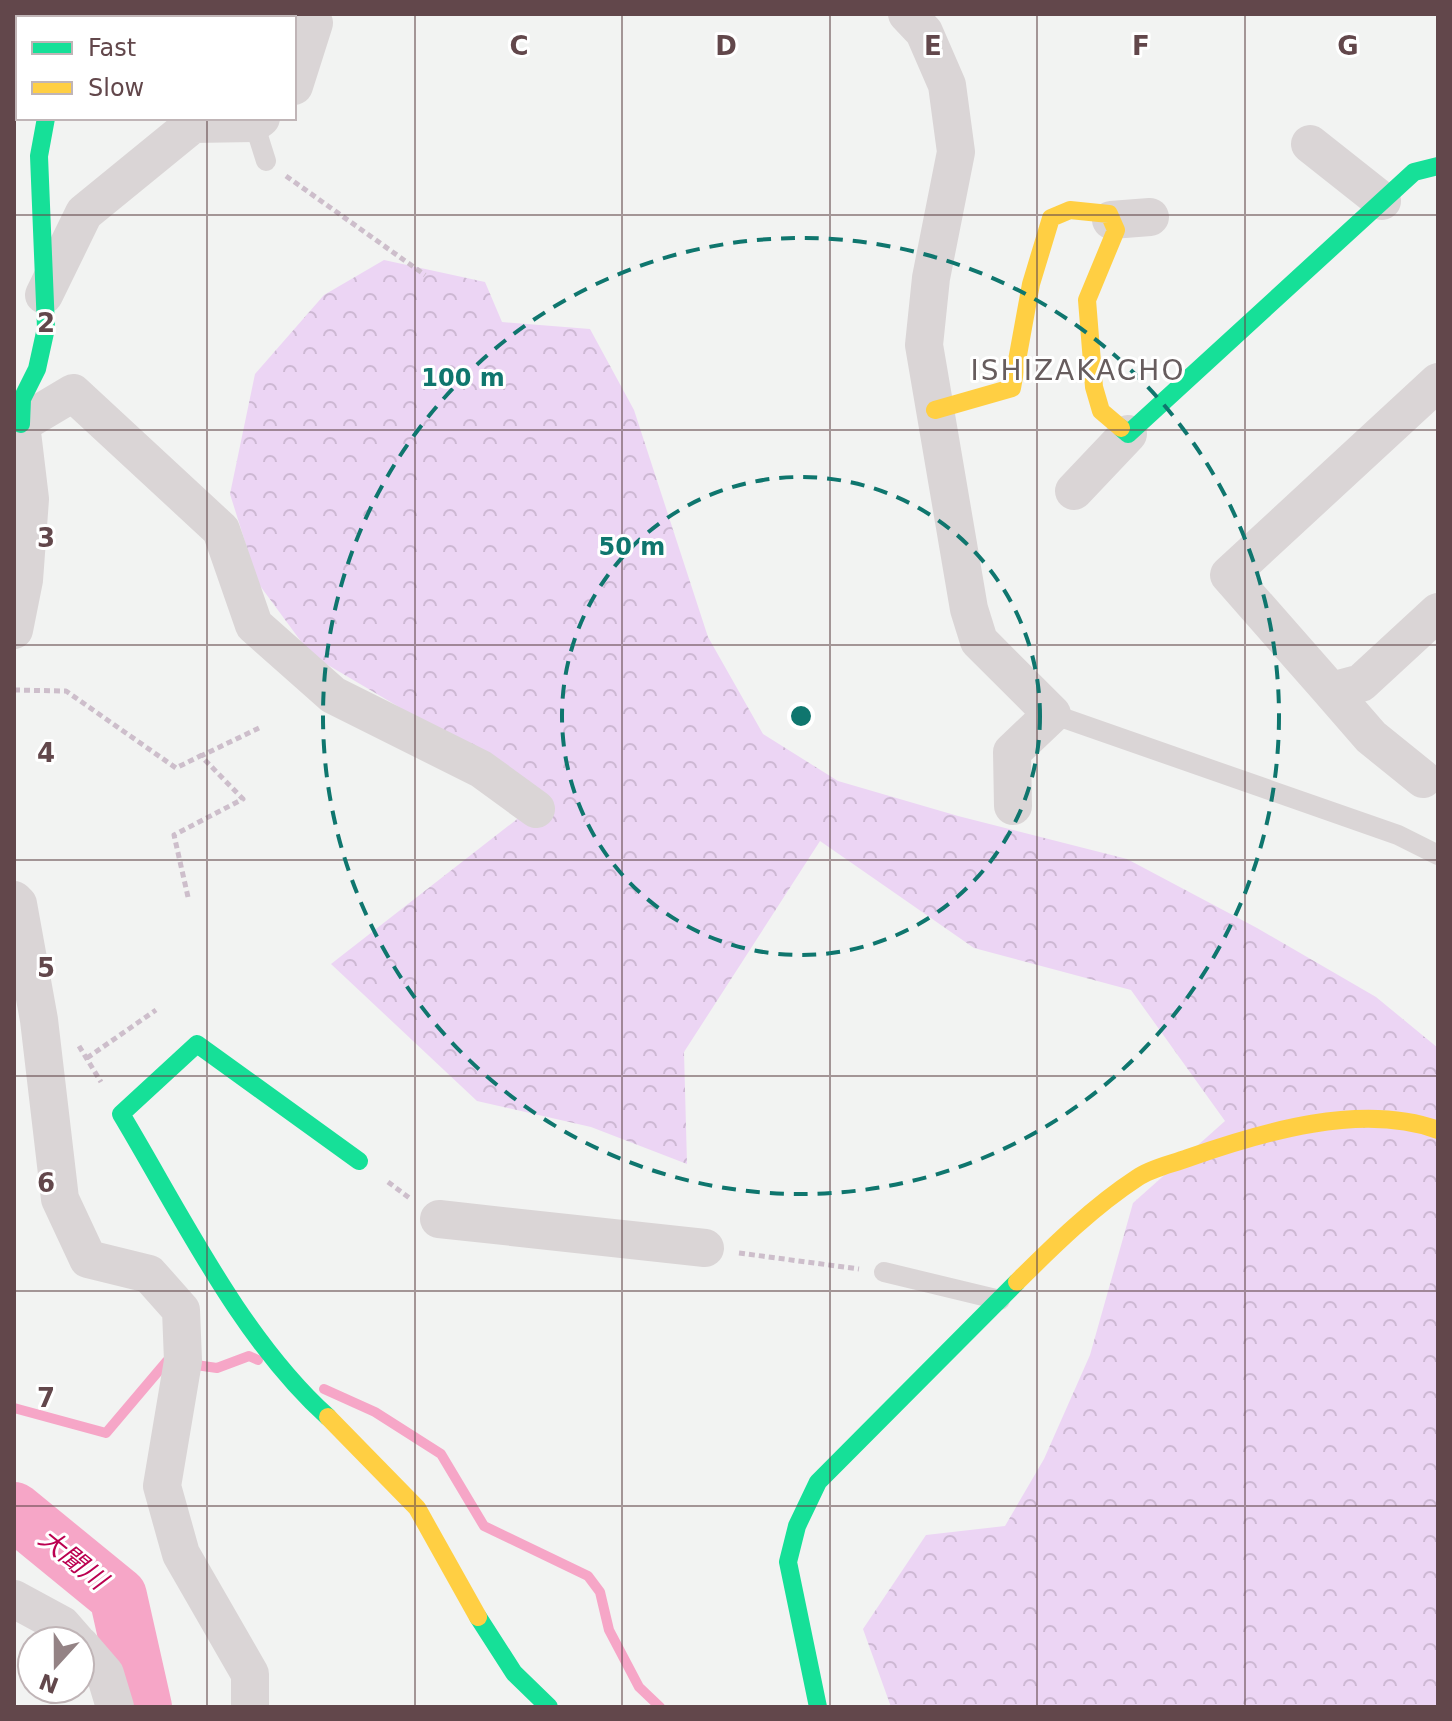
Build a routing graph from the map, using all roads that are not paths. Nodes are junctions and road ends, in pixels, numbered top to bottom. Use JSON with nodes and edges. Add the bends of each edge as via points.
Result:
{"nodes":[{"id":1,"x":907,"y":14,"type":"edge"},
{"id":2,"x":317,"y":18,"type":"edge"},
{"id":3,"x":296,"y":80,"type":"edge"},
{"id":4,"x":46,"y":120,"type":"edge"},
{"id":5,"x":257,"y":121,"type":"edge"},
{"id":6,"x":1310,"y":144,"type":"dead end"},
{"id":7,"x":266,"y":161,"type":"road end"},
{"id":8,"x":1438,"y":166,"type":"edge"},
{"id":9,"x":1382,"y":201,"type":"junction"},
{"id":10,"x":1150,"y":217,"type":"dead end"},
{"id":11,"x":1111,"y":220,"type":"junction"},
{"id":12,"x":44,"y":295,"type":"junction"},
{"id":13,"x":1438,"y":382,"type":"edge"},
{"id":14,"x":935,"y":410,"type":"junction"},
{"id":15,"x":18,"y":423,"type":"edge"},
{"id":16,"x":1128,"y":434,"type":"junction"},
{"id":17,"x":1074,"y":491,"type":"dead end"},
{"id":18,"x":1438,"y":612,"type":"edge"},
{"id":19,"x":14,"y":630,"type":"edge"},
{"id":20,"x":1331,"y":691,"type":"junction"},
{"id":21,"x":1052,"y":714,"type":"junction"},
{"id":22,"x":1423,"y":779,"type":"dead end"},
{"id":23,"x":1013,"y":806,"type":"dead end"},
{"id":24,"x":536,"y":809,"type":"dead end"},
{"id":25,"x":1438,"y":855,"type":"edge"},
{"id":26,"x":14,"y":900,"type":"edge"},
{"id":27,"x":1438,"y":1130,"type":"edge"},
{"id":28,"x":359,"y":1161,"type":"road end"},
{"id":29,"x":439,"y":1219,"type":"road end"},
{"id":30,"x":705,"y":1248,"type":"road end"},
{"id":31,"x":884,"y":1272,"type":"road end"},
{"id":32,"x":1000,"y":1300,"type":"junction"},
{"id":33,"x":14,"y":1599,"type":"edge"},
{"id":34,"x":62,"y":1625,"type":"edge"},
{"id":35,"x":96,"y":1664,"type":"edge"},
{"id":36,"x":115,"y":1707,"type":"edge"},
{"id":37,"x":250,"y":1707,"type":"edge"},
{"id":38,"x":549,"y":1707,"type":"edge"},
{"id":39,"x":818,"y":1707,"type":"edge"}],
"edges":[{"from":1,"to":14,"type":"street","via":[[924,32],[947,85],[956,152],[931,278],[924,345]]},
{"from":2,"to":3,"type":"street"},
{"from":4,"to":12,"type":"street","via":[[39,156]]},
{"from":5,"to":7,"type":"lane"},
{"from":5,"to":12,"type":"street","via":[[193,124],[84,213]]},
{"from":6,"to":9,"type":"street"},
{"from":8,"to":9,"type":"street","via":[[1414,172]]},
{"from":9,"to":16,"type":"street"},
{"from":10,"to":11,"type":"street"},
{"from":11,"to":14,"type":"street","via":[[1109,214],[1070,210],[1051,218],[1031,284],[1012,388]]},
{"from":11,"to":16,"type":"street","via":[[1116,230],[1087,300],[1101,411]]},
{"from":12,"to":15,"type":"street","via":[[46,328]]},
{"from":13,"to":20,"type":"street","via":[[1229,575]]},
{"from":14,"to":21,"type":"street","via":[[979,641]]},
{"from":15,"to":19,"type":"street","via":[[30,499]]},
{"from":15,"to":24,"type":"street","via":[[73,393],[221,530],[254,625],[333,695],[481,769]]},
{"from":16,"to":17,"type":"street"},
{"from":18,"to":20,"type":"street","via":[[1361,683]]},
{"from":20,"to":22,"type":"street","via":[[1371,737]]},
{"from":21,"to":23,"type":"street","via":[[1012,752]]},
{"from":21,"to":25,"type":"lane","via":[[1398,835]]},
{"from":26,"to":37,"type":"street","via":[[39,1020],[60,1199],[88,1259],[149,1274],[181,1310],[181,1373],[162,1486],[181,1554],[250,1674]]},
{"from":27,"to":32,"type":"street","via":[[1416,1122],[1321,1121],[1230,1143],[1139,1176],[1052,1247]]},
{"from":28,"to":38,"type":"street","via":[[197,1044],[121,1114],[240,1311],[306,1397],[417,1508],[491,1641]]},
{"from":29,"to":30,"type":"street"},
{"from":31,"to":32,"type":"lane"},
{"from":32,"to":39,"type":"street","via":[[818,1482],[797,1526],[788,1562]]},
{"from":33,"to":34,"type":"street"},
{"from":35,"to":36,"type":"street","via":[[105,1674]]}]}
